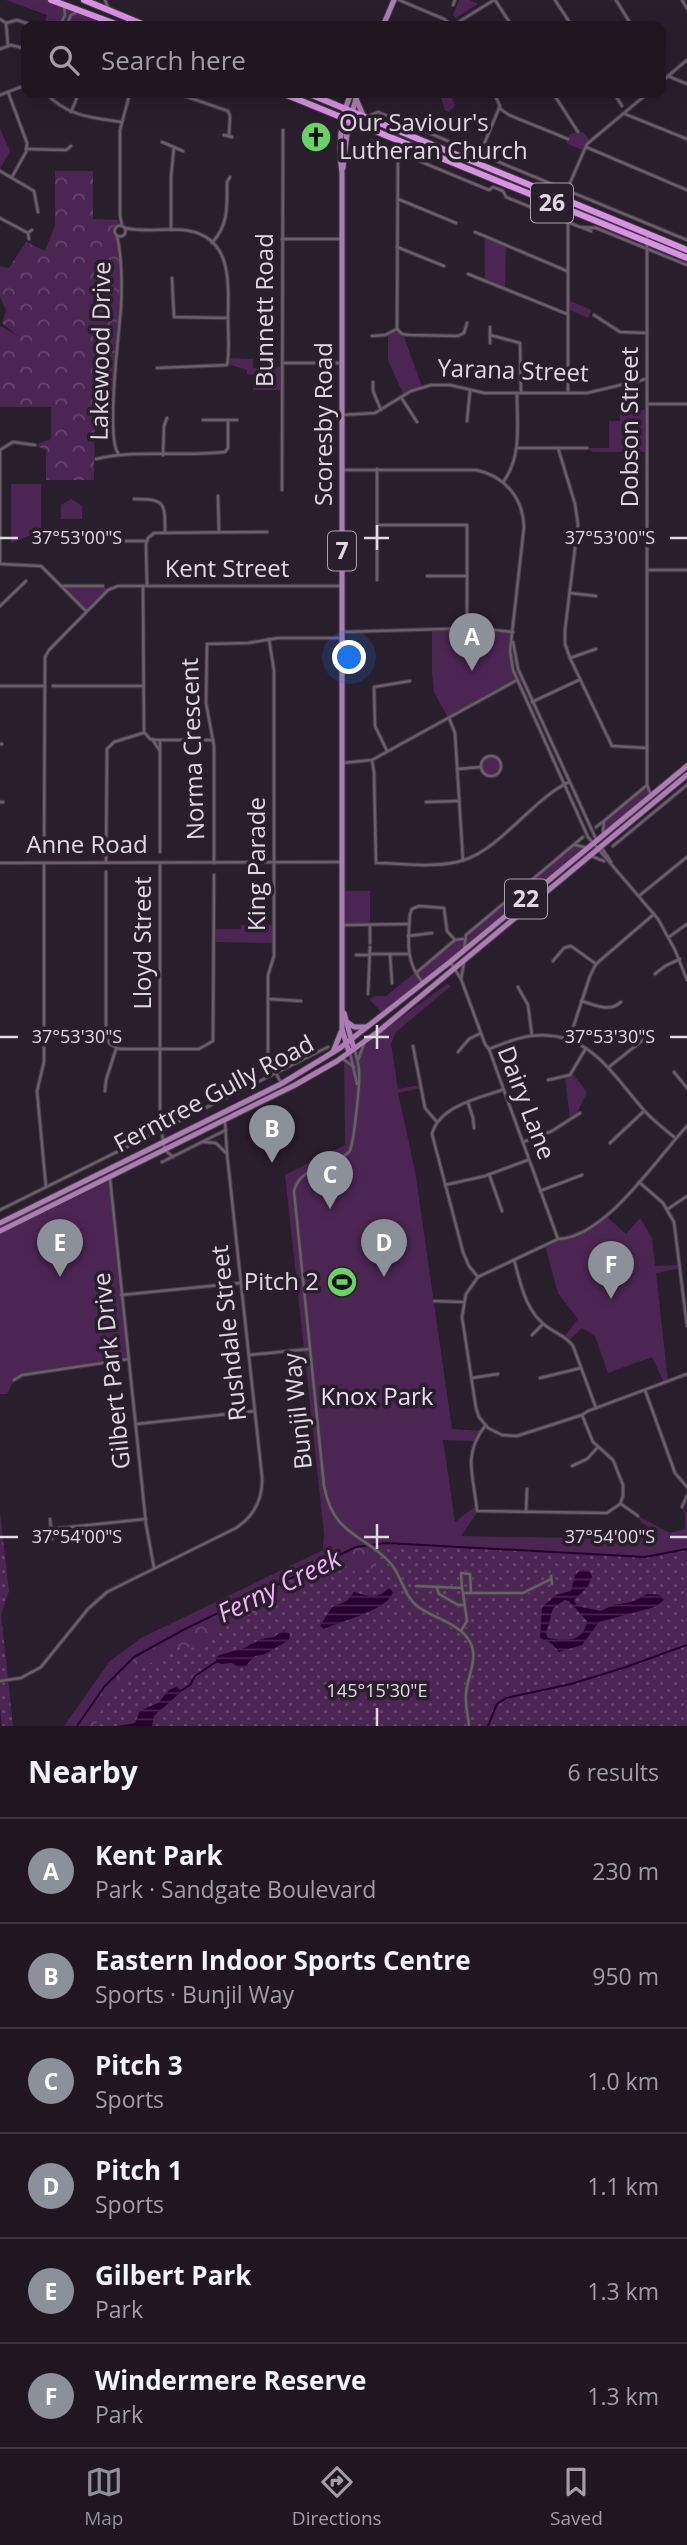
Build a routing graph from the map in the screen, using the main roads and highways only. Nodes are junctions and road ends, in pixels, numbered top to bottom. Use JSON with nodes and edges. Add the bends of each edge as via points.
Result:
{"nodes":[{"id":1,"x":51,"y":0,"type":"edge"},
{"id":2,"x":84,"y":0,"type":"edge"},
{"id":3,"x":396,"y":0,"type":"edge"},
{"id":4,"x":107,"y":21,"type":"edge"},
{"id":5,"x":135,"y":21,"type":"edge"},
{"id":6,"x":386,"y":21,"type":"edge"},
{"id":7,"x":294,"y":98,"type":"edge"},
{"id":8,"x":320,"y":98,"type":"edge"},
{"id":9,"x":346,"y":98,"type":"edge"},
{"id":10,"x":353,"y":98,"type":"edge"},
{"id":11,"x":356,"y":98,"type":"edge"},
{"id":12,"x":332,"y":103,"type":"junction"},
{"id":13,"x":349,"y":110,"type":"junction"},
{"id":14,"x":332,"y":113,"type":"junction"},
{"id":15,"x":365,"y":116,"type":"junction"},
{"id":16,"x":346,"y":118,"type":"junction"},
{"id":17,"x":364,"y":126,"type":"junction"},
{"id":18,"x":343,"y":133,"type":"junction"},
{"id":19,"x":647,"y":241,"type":"junction"},
{"id":20,"x":687,"y":250,"type":"edge"},
{"id":21,"x":687,"y":258,"type":"edge"},
{"id":22,"x":687,"y":766,"type":"edge"},
{"id":23,"x":687,"y":775,"type":"edge"},
{"id":24,"x":597,"y":842,"type":"junction"},
{"id":25,"x":452,"y":965,"type":"junction"},
{"id":26,"x":343,"y":1010,"type":"junction"},
{"id":27,"x":347,"y":1023,"type":"junction"},
{"id":28,"x":366,"y":1027,"type":"junction"},
{"id":29,"x":342,"y":1030,"type":"junction"},
{"id":30,"x":348,"y":1042,"type":"junction"},
{"id":31,"x":330,"y":1050,"type":"junction"},
{"id":32,"x":352,"y":1051,"type":"junction"},
{"id":33,"x":224,"y":1117,"type":"junction"},
{"id":34,"x":164,"y":1147,"type":"junction"},
{"id":35,"x":2,"y":1225,"type":"edge"}],
"edges":[{"from":1,"to":4,"type":"highway"},
{"from":2,"to":5,"type":"highway"},
{"from":3,"to":6,"type":"main road"},
{"from":7,"to":14,"type":"highway","number":"26"},
{"from":8,"to":12,"type":"highway","number":"26"},
{"from":9,"to":12,"type":"main road"},
{"from":10,"to":13,"type":"main road","name":"Scoresby Road","number":"7"},
{"from":11,"to":15,"type":"main road"},
{"from":12,"to":13,"type":"highway","number":"26"},
{"from":13,"to":15,"type":"highway","number":"26"},
{"from":13,"to":16,"type":"main road","name":"Scoresby Road","number":"7"},
{"from":14,"to":16,"type":"highway","number":"26"},
{"from":14,"to":18,"type":"main road"},
{"from":15,"to":19,"type":"highway","number":"26","via":[[563,199]]},
{"from":16,"to":17,"type":"highway","number":"26"},
{"from":16,"to":18,"type":"main road","name":"Scoresby Road","number":"7"},
{"from":17,"to":18,"type":"main road"},
{"from":17,"to":19,"type":"highway","number":"26"},
{"from":18,"to":26,"type":"main road","name":"Scoresby Road","number":"7"},
{"from":19,"to":20,"type":"highway","number":"26"},
{"from":19,"to":21,"type":"highway","number":"26"},
{"from":22,"to":24,"type":"main road","name":"Ferntree Gully Road","number":"22","via":[[657,790],[649,790]]},
{"from":23,"to":24,"type":"main road","name":"Ferntree Gully Road","number":"22"},
{"from":24,"to":25,"type":"main road","name":"Ferntree Gully Road","number":"22","via":[[464,950]]},
{"from":24,"to":25,"type":"main road","name":"Ferntree Gully Road","number":"22","via":[[599,848],[590,856],[464,960]]},
{"from":25,"to":28,"type":"main road","name":"Ferntree Gully Road","number":"22"},
{"from":25,"to":32,"type":"main road","name":"Ferntree Gully Road","number":"22"},
{"from":26,"to":27,"type":"main road","name":"Scoresby Road","number":"7"},
{"from":26,"to":29,"type":"main road","name":"Scoresby Road","number":"7"},
{"from":27,"to":28,"type":"main road"},
{"from":27,"to":30,"type":"main road","name":"Scoresby Road","number":"7"},
{"from":28,"to":30,"type":"main road","name":"Ferntree Gully Road","number":"22"},
{"from":29,"to":30,"type":"main road","name":"Scoresby Road","number":"7"},
{"from":29,"to":31,"type":"main road"},
{"from":30,"to":31,"type":"main road","name":"Ferntree Gully Road","number":"22"},
{"from":30,"to":32,"type":"main road","number":"7"},
{"from":31,"to":33,"type":"main road","name":"Ferntree Gully Road","number":"22"},
{"from":32,"to":33,"type":"main road","name":"Ferntree Gully Road","number":"22","via":[[295,1085]]},
{"from":33,"to":34,"type":"main road","name":"Ferntree Gully Road","number":"22"},
{"from":34,"to":35,"type":"main road","name":"Ferntree Gully Road","number":"22","via":[[110,1177]]},
{"from":34,"to":35,"type":"main road","name":"Ferntree Gully Road","number":"22","via":[[107,1170]]}]}
